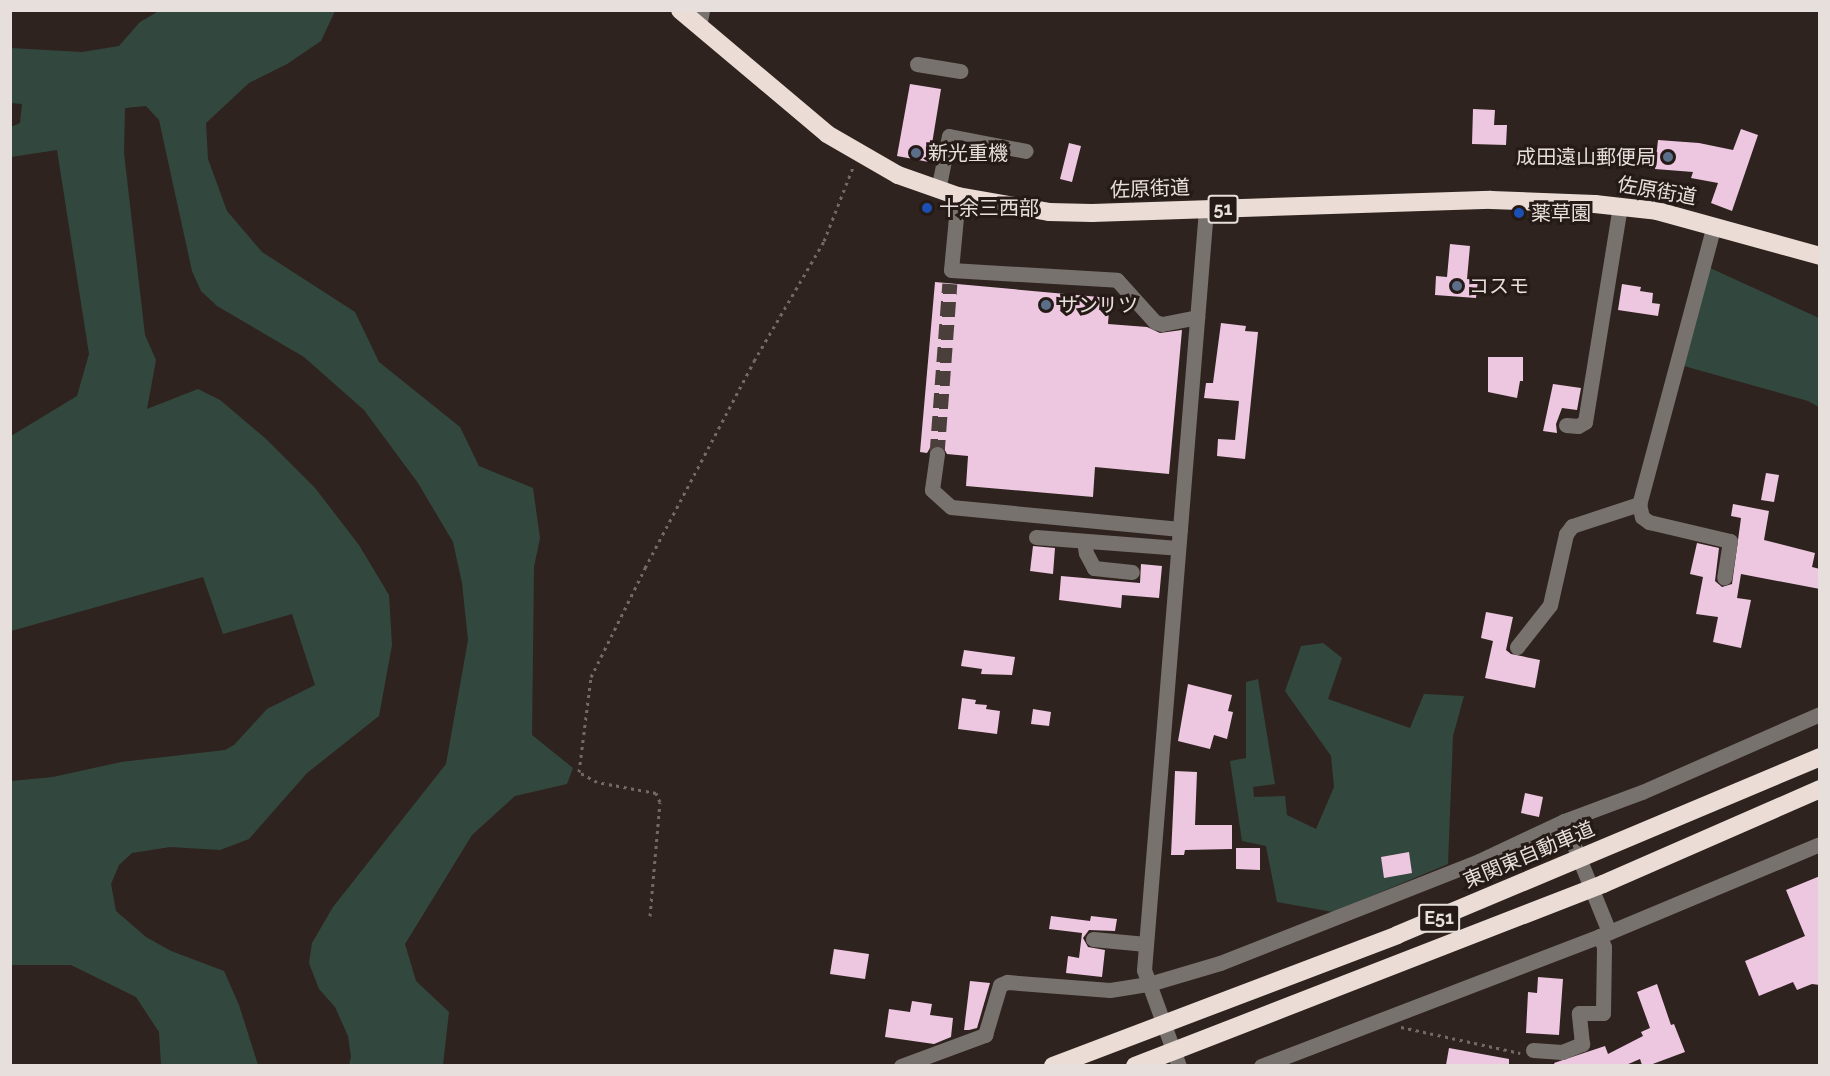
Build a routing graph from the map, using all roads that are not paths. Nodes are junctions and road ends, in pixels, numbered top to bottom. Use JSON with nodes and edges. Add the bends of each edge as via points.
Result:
{"nodes":[{"id":1,"x":680,"y":10,"type":"edge"},
{"id":2,"x":701,"y":18,"type":"edge"},
{"id":3,"x":917,"y":64,"type":"dead end"},
{"id":4,"x":960,"y":71,"type":"dead end"},
{"id":5,"x":1026,"y":151,"type":"dead end"},
{"id":6,"x":938,"y":190,"type":"junction"},
{"id":7,"x":958,"y":196,"type":"junction"},
{"id":8,"x":1620,"y":207,"type":"junction"},
{"id":9,"x":1206,"y":210,"type":"junction"},
{"id":10,"x":1714,"y":225,"type":"junction"},
{"id":11,"x":1820,"y":256,"type":"edge"},
{"id":12,"x":1197,"y":317,"type":"junction"},
{"id":13,"x":1566,"y":424,"type":"dead end"},
{"id":14,"x":937,"y":454,"type":"tunnel mouth"},
{"id":15,"x":1639,"y":504,"type":"junction"},
{"id":16,"x":1180,"y":529,"type":"junction"},
{"id":17,"x":1036,"y":537,"type":"dead end"},
{"id":18,"x":1084,"y":541,"type":"junction"},
{"id":19,"x":1178,"y":548,"type":"junction"},
{"id":20,"x":1132,"y":572,"type":"dead end"},
{"id":21,"x":1724,"y":578,"type":"dead end"},
{"id":22,"x":1517,"y":647,"type":"dead end"},
{"id":23,"x":1820,"y":714,"type":"edge"},
{"id":24,"x":1820,"y":757,"type":"edge"},
{"id":25,"x":1820,"y":789,"type":"edge"},
{"id":26,"x":1566,"y":826,"type":"junction"},
{"id":27,"x":1820,"y":844,"type":"edge"},
{"id":28,"x":1605,"y":929,"type":"junction"},
{"id":29,"x":1093,"y":939,"type":"dead end"},
{"id":30,"x":1146,"y":944,"type":"junction"},
{"id":31,"x":1151,"y":989,"type":"junction"},
{"id":32,"x":1528,"y":1052,"type":"road end"},
{"id":33,"x":901,"y":1065,"type":"edge"},
{"id":34,"x":1053,"y":1065,"type":"edge"},
{"id":35,"x":1135,"y":1065,"type":"edge"},
{"id":36,"x":1179,"y":1065,"type":"edge"},
{"id":37,"x":1261,"y":1065,"type":"edge"}],
"edges":[{"from":1,"to":2,"type":"highway","name":"佐原街道","number":"51"},
{"from":2,"to":6,"type":"highway","name":"佐原街道","number":"51","via":[[827,134],[898,175]]},
{"from":3,"to":4,"type":"street"},
{"from":5,"to":6,"type":"street","via":[[949,136]]},
{"from":6,"to":7,"type":"highway","name":"佐原街道","number":"51"},
{"from":7,"to":9,"type":"highway","name":"佐原街道","number":"51","via":[[1049,212]]},
{"from":7,"to":12,"type":"street","via":[[950,277],[1117,280],[1155,322]]},
{"from":8,"to":9,"type":"highway","name":"佐原街道","number":"51","via":[[1491,200]]},
{"from":8,"to":10,"type":"highway","name":"佐原街道","number":"51"},
{"from":8,"to":13,"type":"street","via":[[1585,422],[1578,426]]},
{"from":9,"to":12,"type":"street"},
{"from":10,"to":11,"type":"highway","name":"佐原街道","number":"51"},
{"from":10,"to":15,"type":"street"},
{"from":12,"to":16,"type":"street"},
{"from":14,"to":16,"type":"street","via":[[932,490],[951,507]]},
{"from":15,"to":21,"type":"street","via":[[1642,517],[1649,522],[1731,541]]},
{"from":15,"to":22,"type":"street","via":[[1572,526],[1566,534],[1550,605]]},
{"from":16,"to":19,"type":"street"},
{"from":17,"to":18,"type":"street"},
{"from":18,"to":19,"type":"street"},
{"from":18,"to":20,"type":"street","via":[[1094,568]]},
{"from":19,"to":30,"type":"street"},
{"from":23,"to":26,"type":"street"},
{"from":24,"to":34,"type":"highway","name":"東関東自動車道","number":"E51","via":[[1397,935]]},
{"from":25,"to":35,"type":"highway","number":"E51","via":[[1603,884]]},
{"from":26,"to":28,"type":"street"},
{"from":26,"to":31,"type":"street"},
{"from":27,"to":28,"type":"street"},
{"from":28,"to":32,"type":"street","via":[[1603,1013],[1579,1013],[1582,1044],[1562,1052]]},
{"from":28,"to":37,"type":"street","via":[[1394,1016]]},
{"from":29,"to":30,"type":"street"},
{"from":30,"to":31,"type":"street","via":[[1144,970]]},
{"from":31,"to":33,"type":"street","via":[[1007,982],[1000,985],[985,1035]]},
{"from":31,"to":36,"type":"street"}]}
